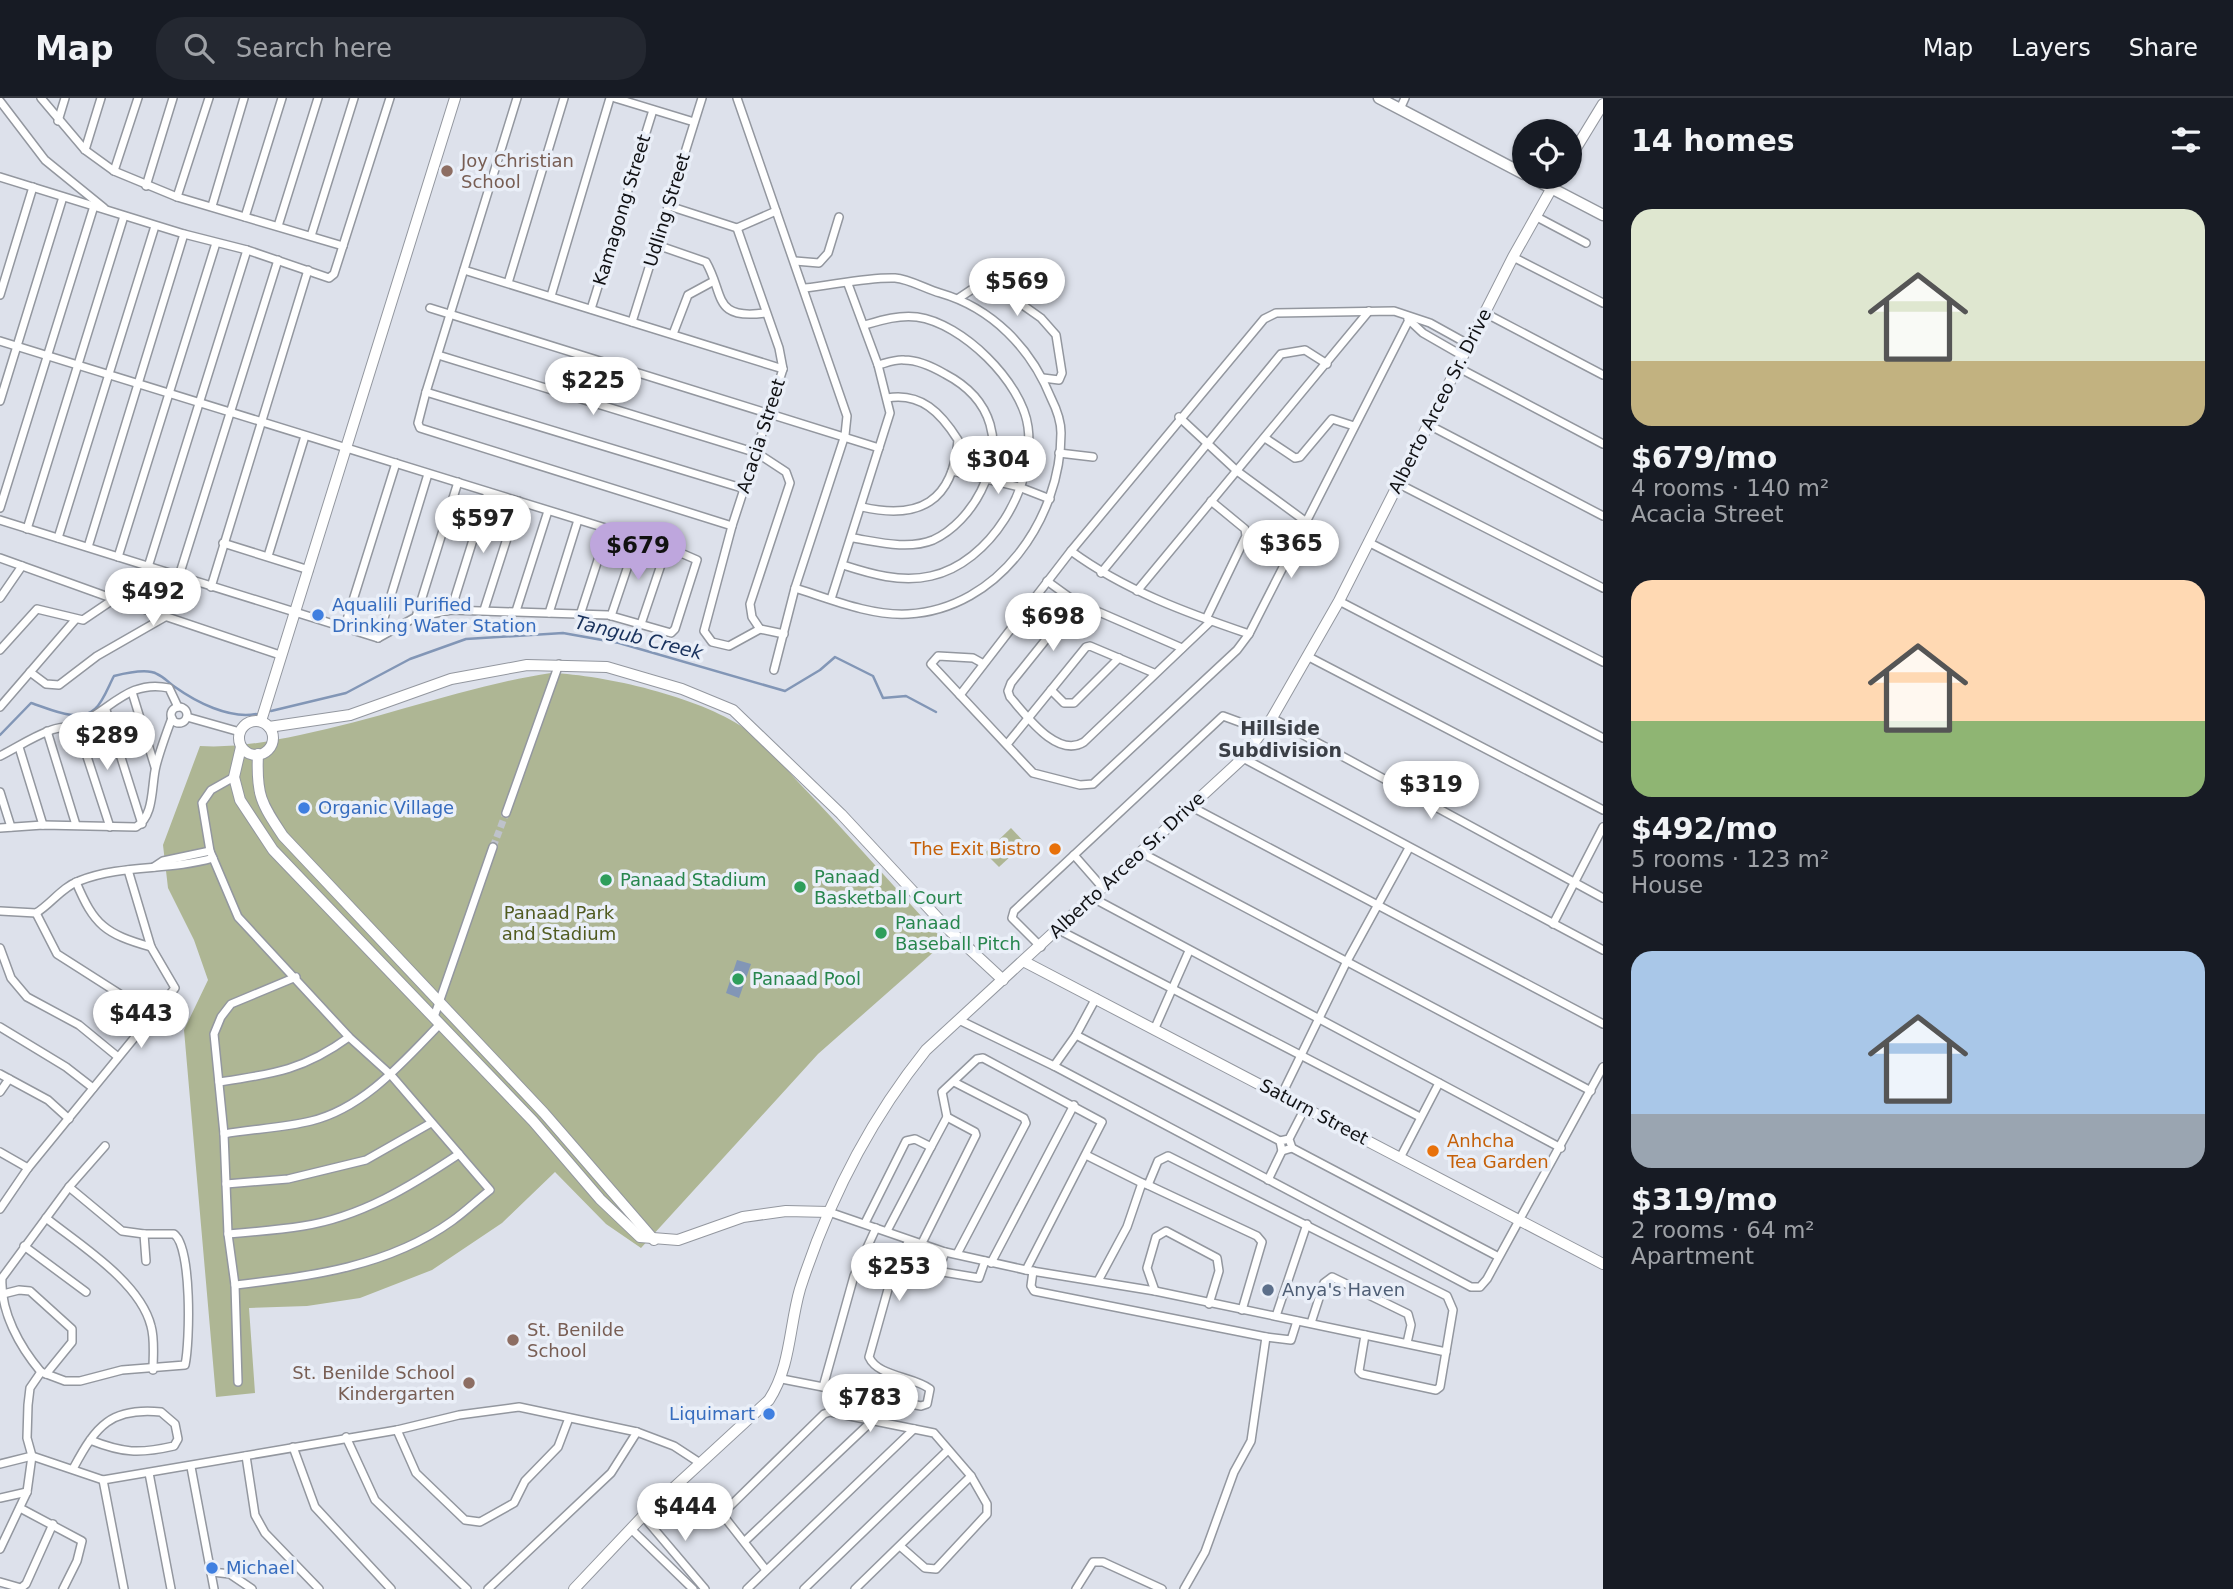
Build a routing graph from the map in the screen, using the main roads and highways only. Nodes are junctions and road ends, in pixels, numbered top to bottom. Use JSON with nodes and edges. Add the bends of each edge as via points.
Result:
{"nodes":[{"id":1,"x":1381,"y":98,"type":"edge"},
{"id":2,"x":1512,"y":168,"type":"edge"},
{"id":3,"x":1553,"y":189,"type":"edge"},
{"id":4,"x":1603,"y":215,"type":"edge"}],
"edges":[{"from":1,"to":2,"type":"main road"},
{"from":3,"to":4,"type":"main road"}]}
